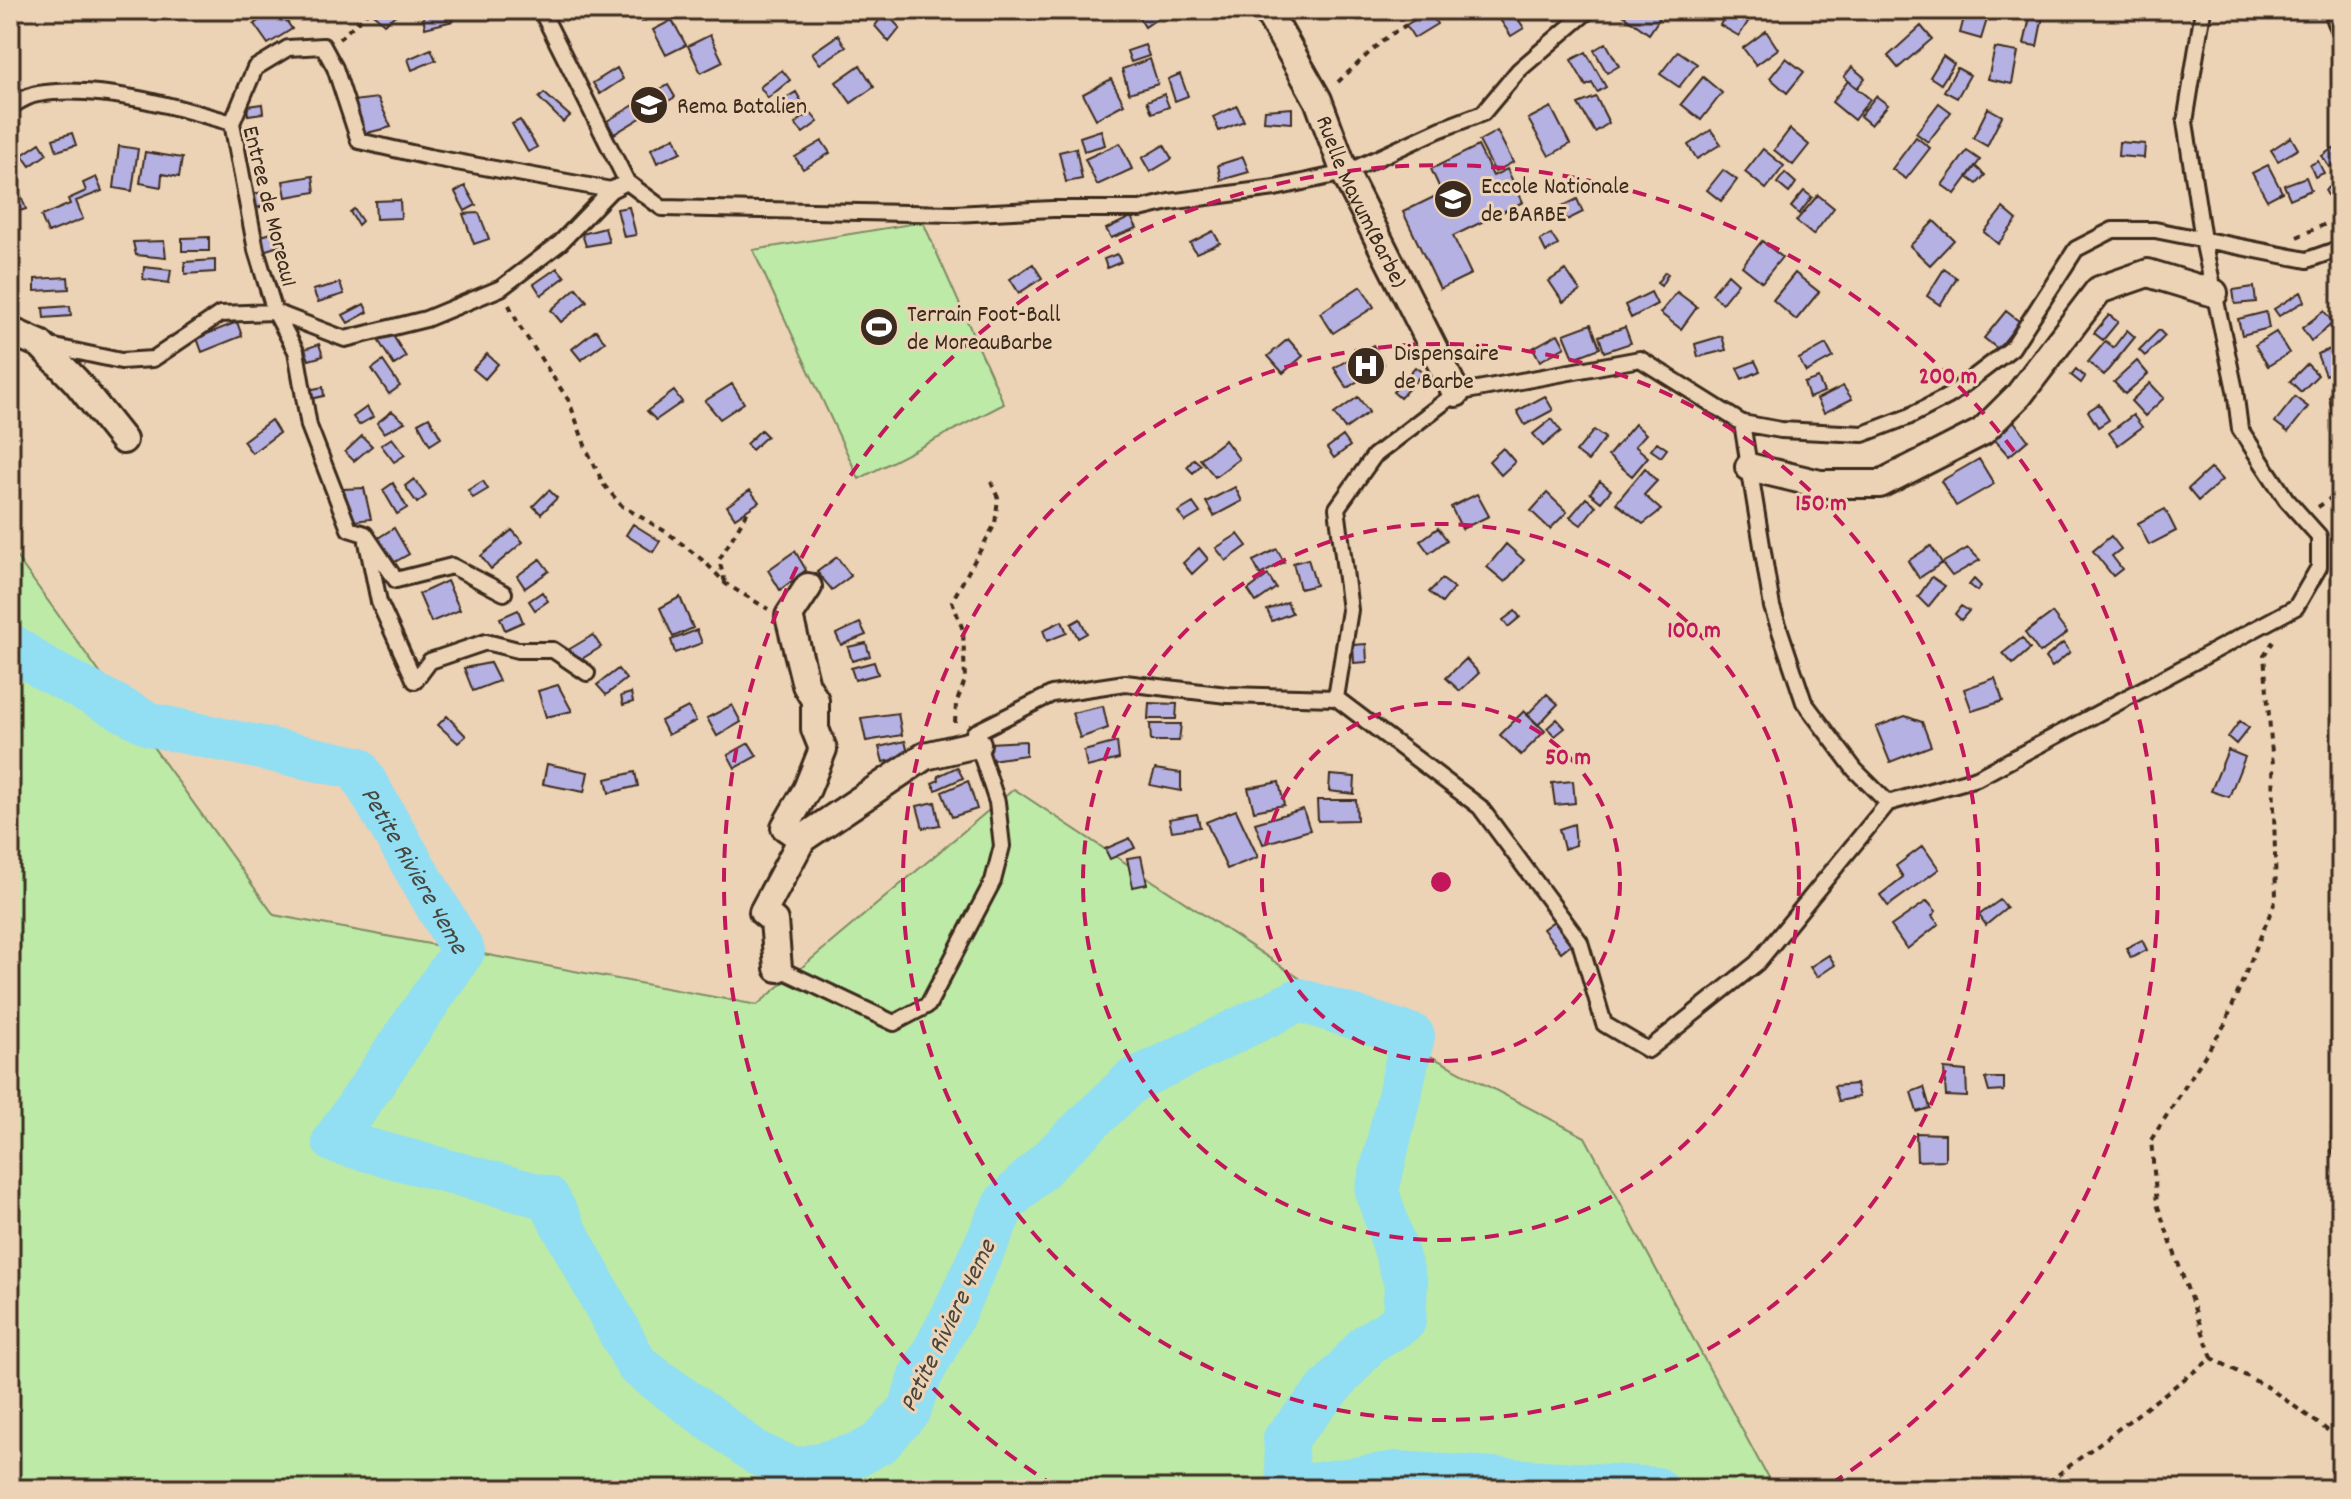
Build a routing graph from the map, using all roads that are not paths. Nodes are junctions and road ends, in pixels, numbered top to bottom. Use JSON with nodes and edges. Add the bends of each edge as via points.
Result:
{"nodes":[{"id":1,"x":541,"y":10,"type":"edge"},
{"id":2,"x":1267,"y":10,"type":"edge"},
{"id":3,"x":1589,"y":10,"type":"edge"},
{"id":4,"x":2203,"y":10,"type":"edge"},
{"id":5,"x":2332,"y":10,"type":"edge"},
{"id":6,"x":2341,"y":39,"type":"edge"},
{"id":7,"x":10,"y":107,"type":"edge"},
{"id":8,"x":232,"y":123,"type":"junction"},
{"id":9,"x":1345,"y":173,"type":"junction"},
{"id":10,"x":627,"y":182,"type":"junction"},
{"id":11,"x":611,"y":190,"type":"junction"},
{"id":12,"x":2203,"y":240,"type":"junction"},
{"id":13,"x":2341,"y":248,"type":"edge"},
{"id":14,"x":2214,"y":293,"type":"junction"},
{"id":15,"x":275,"y":312,"type":"junction"},
{"id":16,"x":10,"y":331,"type":"edge"},
{"id":17,"x":40,"y":344,"type":"junction"},
{"id":18,"x":1456,"y":393,"type":"junction"},
{"id":19,"x":1742,"y":423,"type":"junction"},
{"id":20,"x":123,"y":440,"type":"dead end"},
{"id":21,"x":1749,"y":467,"type":"junction"},
{"id":22,"x":365,"y":534,"type":"junction"},
{"id":23,"x":808,"y":587,"type":"dead end"},
{"id":24,"x":504,"y":593,"type":"dead end"},
{"id":25,"x":587,"y":673,"type":"dead end"},
{"id":26,"x":1336,"y":698,"type":"junction"},
{"id":27,"x":977,"y":744,"type":"junction"},
{"id":28,"x":1888,"y":803,"type":"junction"},
{"id":29,"x":802,"y":839,"type":"junction"},
{"id":30,"x":778,"y":968,"type":"joint"}],
"edges":[{"from":1,"to":10,"type":"lane"},
{"from":2,"to":9,"type":"street","name":"Ruelle Mavum(Barbe)","via":[[1318,100]]},
{"from":3,"to":9,"type":"lane","via":[[1519,70],[1483,113]]},
{"from":4,"to":12,"type":"lane","via":[[2185,122]]},
{"from":5,"to":6,"type":"lane"},
{"from":7,"to":8,"type":"lane","name":"Entree de Moreau1","via":[[35,94],[77,92],[160,102]]},
{"from":8,"to":11,"type":"lane","via":[[255,68],[288,48],[323,46],[359,141]]},
{"from":8,"to":15,"type":"lane","name":"Entree de Moreau1","via":[[256,250]]},
{"from":9,"to":10,"type":"lane","via":[[1140,209],[955,214],[662,208]]},
{"from":9,"to":18,"type":"street","name":"Ruelle Mavum(Barbe)"},
{"from":10,"to":11,"type":"lane","name":"Entree de Moreau1"},
{"from":11,"to":15,"type":"lane","name":"Entree de Moreau1","via":[[560,243],[501,288],[426,319],[345,339]]},
{"from":12,"to":13,"type":"lane","via":[[2307,260]]},
{"from":12,"to":14,"type":"lane"},
{"from":12,"to":19,"type":"lane","via":[[2155,230],[2113,230],[2076,249],[2012,348],[1949,396],[1908,417],[1863,434]]},
{"from":14,"to":21,"type":"street","via":[[2148,273],[2099,290],[2019,395],[1982,432],[1880,484],[1820,484]]},
{"from":14,"to":28,"type":"lane","via":[[2240,429],[2286,499],[2319,536],[2319,567],[2296,607],[1977,778]]},
{"from":15,"to":17,"type":"lane","via":[[220,314],[153,359],[121,361]]},
{"from":15,"to":22,"type":"lane","via":[[296,351],[309,426],[349,529]]},
{"from":16,"to":17,"type":"street"},
{"from":17,"to":20,"type":"street"},
{"from":18,"to":19,"type":"lane","via":[[1640,359]]},
{"from":18,"to":26,"type":"lane","via":[[1374,456],[1337,508],[1350,610]]},
{"from":19,"to":21,"type":"lane"},
{"from":21,"to":28,"type":"lane","via":[[1772,607],[1804,702],[1855,770]]},
{"from":22,"to":24,"type":"lane","via":[[396,580],[452,566]]},
{"from":22,"to":25,"type":"lane","via":[[379,602],[415,681],[430,661],[486,642],[518,650],[553,650]]},
{"from":23,"to":29,"type":"street","via":[[789,616],[806,685],[815,700],[815,729],[823,749],[785,827]]},
{"from":26,"to":27,"type":"lane","via":[[1227,695],[1125,683],[1052,694],[974,733]]},
{"from":26,"to":28,"type":"lane","via":[[1480,807],[1580,942],[1604,1024],[1648,1050],[1757,963]]},
{"from":27,"to":29,"type":"street","via":[[925,756]]},
{"from":27,"to":30,"type":"lane","via":[[997,802],[1002,846],[993,881],[928,1005],[894,1023]]},
{"from":29,"to":30,"type":"street","via":[[763,912],[774,921]]}]}
